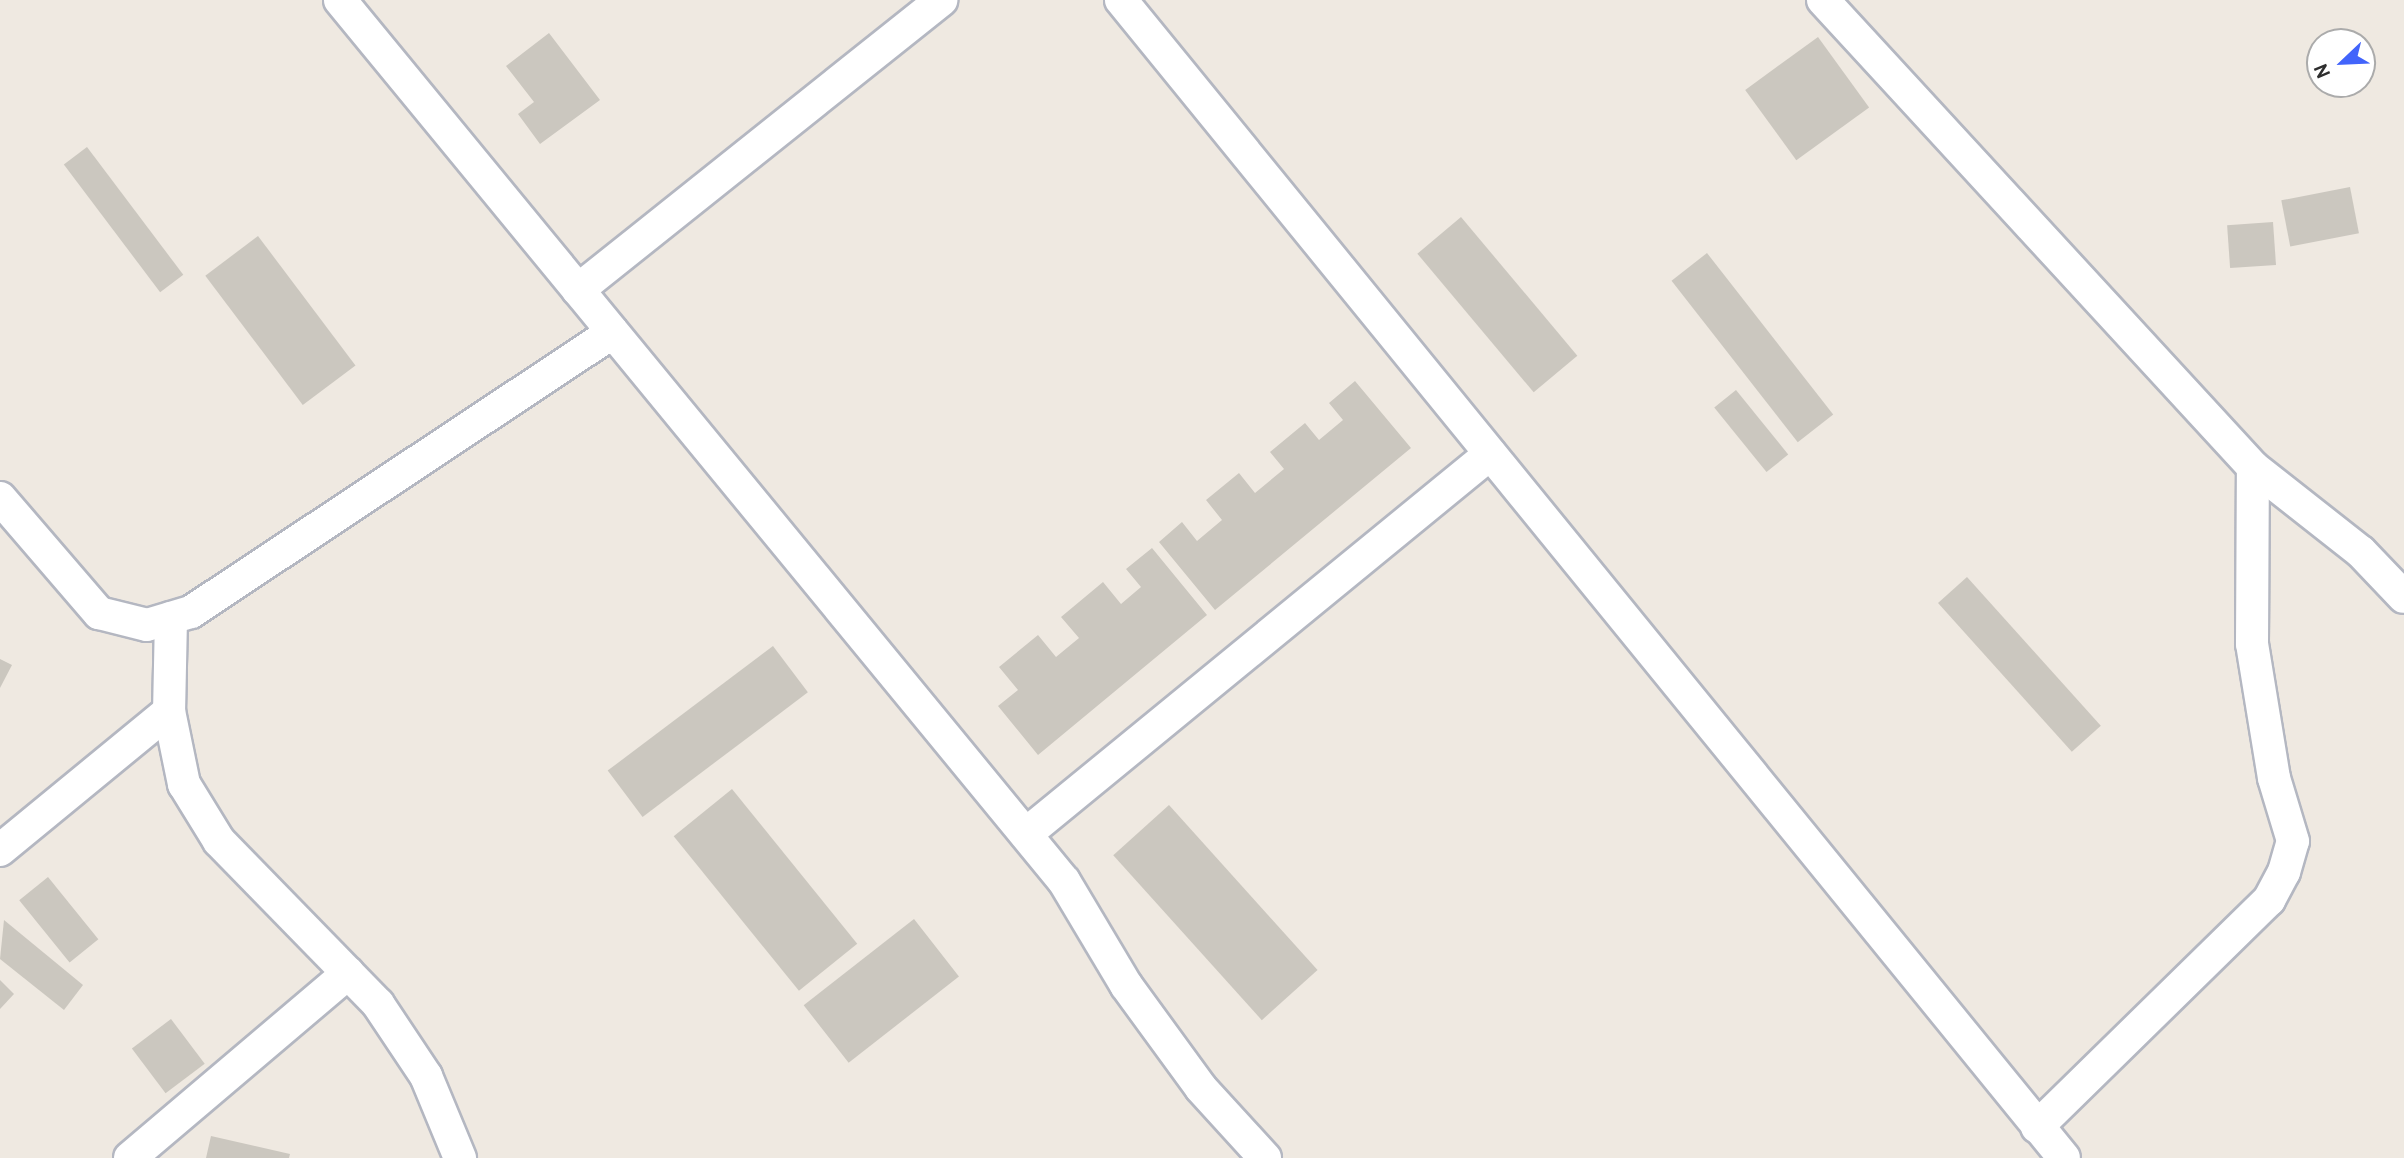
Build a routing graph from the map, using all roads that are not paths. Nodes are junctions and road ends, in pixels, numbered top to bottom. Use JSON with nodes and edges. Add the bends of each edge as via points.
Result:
{"nodes":[{"id":1,"x":340,"y":0,"type":"edge"},
{"id":2,"x":941,"y":0,"type":"edge"},
{"id":3,"x":1121,"y":0,"type":"edge"},
{"id":4,"x":1823,"y":0,"type":"edge"},
{"id":5,"x":578,"y":290,"type":"junction"},
{"id":6,"x":613,"y":332,"type":"junction"},
{"id":7,"x":1490,"y":454,"type":"junction"},
{"id":8,"x":2253,"y":467,"type":"junction"},
{"id":9,"x":0,"y":498,"type":"edge"},
{"id":10,"x":2404,"y":597,"type":"edge"},
{"id":11,"x":171,"y":618,"type":"junction"},
{"id":12,"x":169,"y":711,"type":"junction"},
{"id":13,"x":1026,"y":834,"type":"junction"},
{"id":14,"x":0,"y":849,"type":"edge"},
{"id":15,"x":348,"y":973,"type":"junction"},
{"id":16,"x":2037,"y":1127,"type":"junction"},
{"id":17,"x":130,"y":1158,"type":"edge"},
{"id":18,"x":460,"y":1158,"type":"edge"},
{"id":19,"x":1265,"y":1158,"type":"edge"},
{"id":20,"x":2064,"y":1158,"type":"edge"}],
"edges":[{"from":1,"to":5,"type":"street"},
{"from":2,"to":5,"type":"street"},
{"from":3,"to":7,"type":"street"},
{"from":4,"to":8,"type":"street"},
{"from":5,"to":6,"type":"street"},
{"from":6,"to":11,"type":"street","via":[[191,612]]},
{"from":6,"to":13,"type":"street"},
{"from":7,"to":13,"type":"street"},
{"from":7,"to":16,"type":"street"},
{"from":8,"to":10,"type":"street","via":[[2361,552]]},
{"from":8,"to":16,"type":"street","via":[[2252,644],[2274,778],[2293,841],[2284,872],[2269,900]]},
{"from":9,"to":11,"type":"street","via":[[99,613],[147,625]]},
{"from":11,"to":12,"type":"street"},
{"from":12,"to":14,"type":"street"},
{"from":12,"to":15,"type":"street","via":[[184,784],[219,841]]},
{"from":13,"to":19,"type":"street","via":[[1064,881],[1126,985],[1201,1088]]},
{"from":15,"to":17,"type":"street"},
{"from":15,"to":18,"type":"street","via":[[378,1004],[426,1076]]},
{"from":16,"to":20,"type":"street"}]}
